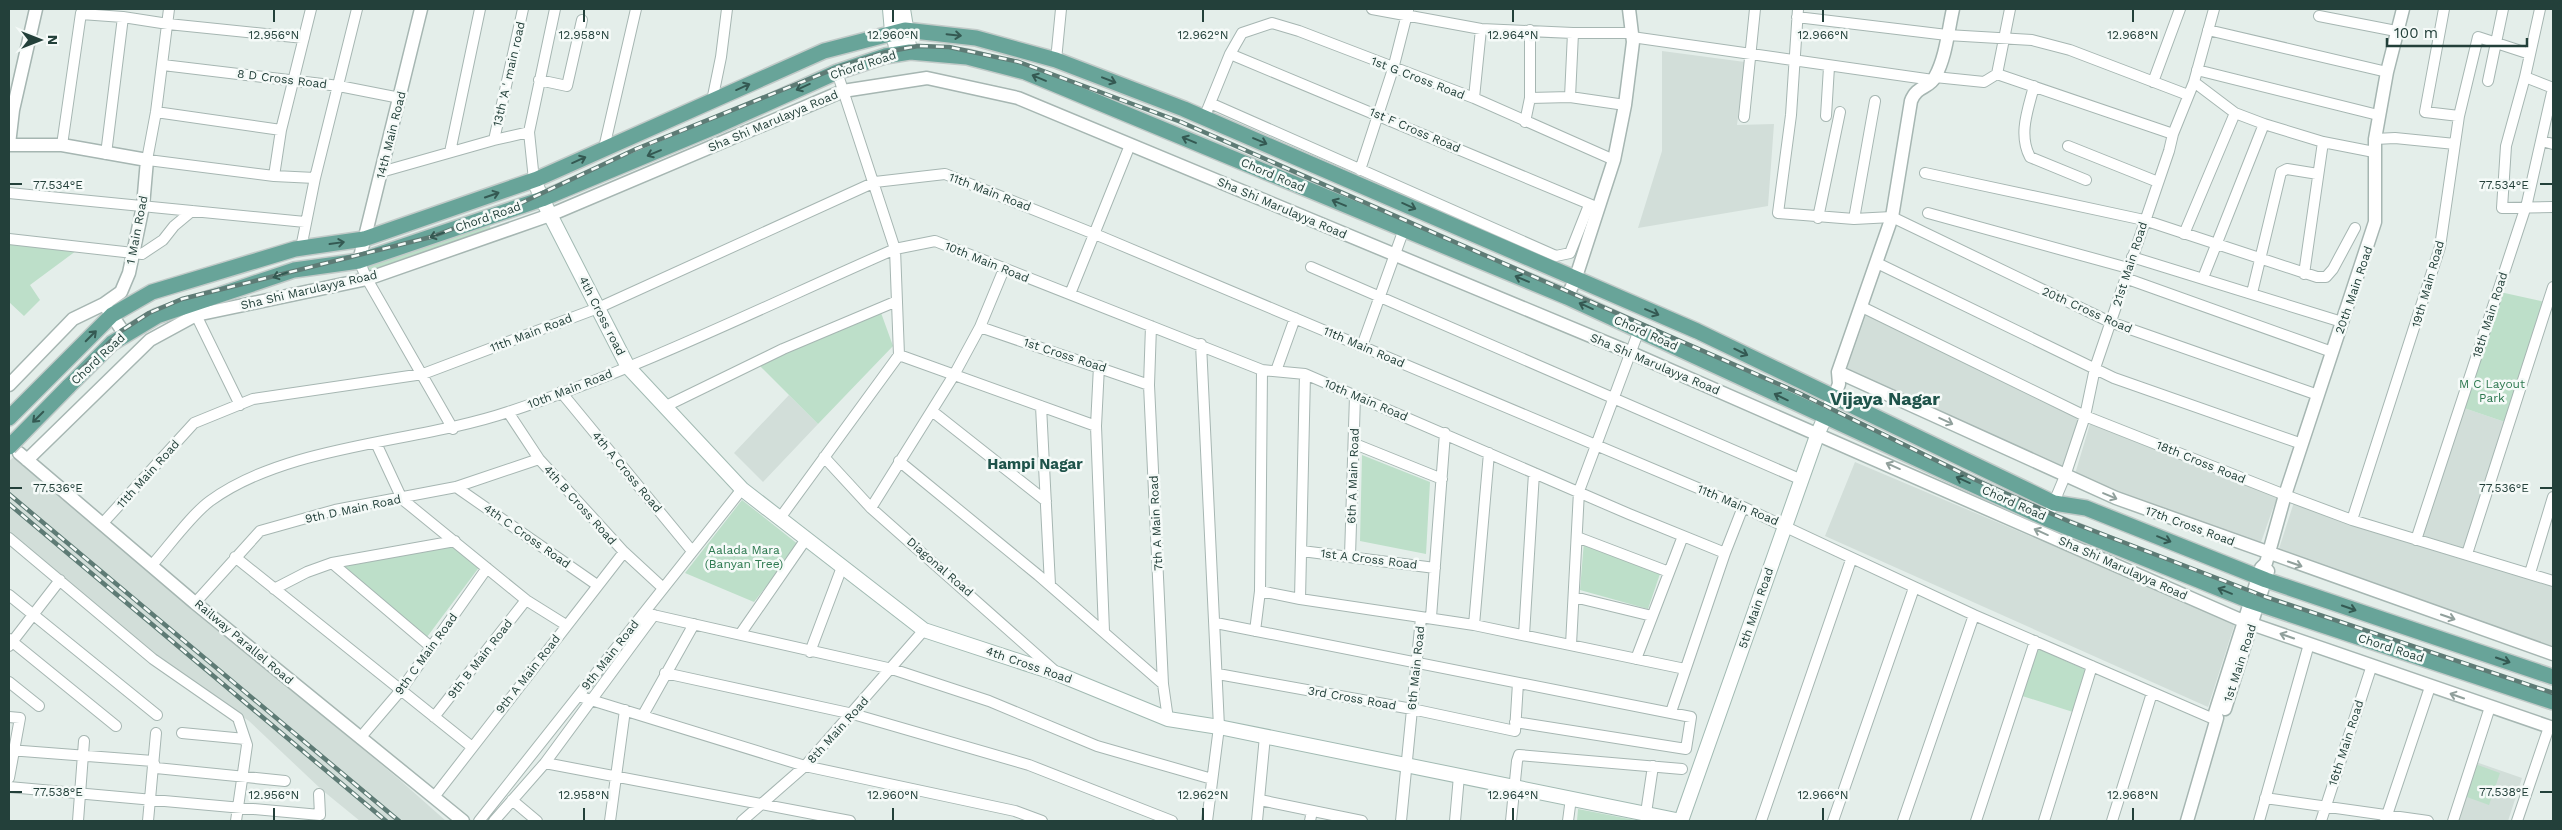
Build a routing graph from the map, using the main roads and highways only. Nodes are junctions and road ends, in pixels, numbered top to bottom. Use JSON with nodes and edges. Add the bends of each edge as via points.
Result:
{"nodes":[{"id":1,"x":890,"y":9,"type":"edge"},
{"id":2,"x":903,"y":9,"type":"edge"},
{"id":3,"x":899,"y":31,"type":"junction"},
{"id":4,"x":904,"y":53,"type":"junction"},
{"id":5,"x":534,"y":180,"type":"junction"},
{"id":6,"x":542,"y":199,"type":"junction"},
{"id":7,"x":1834,"y":397,"type":"junction"},
{"id":8,"x":9,"y":418,"type":"edge"},
{"id":9,"x":1825,"y":418,"type":"junction"},
{"id":10,"x":705,"y":451,"type":"joint"},
{"id":11,"x":18,"y":453,"type":"edge"},
{"id":12,"x":2553,"y":677,"type":"edge"},
{"id":13,"x":2553,"y":702,"type":"edge"},
{"id":14,"x":1682,"y":821,"type":"edge"}],
"edges":[{"from":1,"to":3,"type":"main road"},
{"from":2,"to":3,"type":"main road"},
{"from":3,"to":4,"type":"main road"},
{"from":5,"to":3,"type":"main road","name":"Chord Road","one_way":true,"via":[[824,51]]},
{"from":3,"to":7,"type":"main road","name":"Chord Road","one_way":true,"via":[[976,38],[1056,60],[1204,118],[1697,331]]},
{"from":4,"to":6,"type":"main road","name":"Chord Road","one_way":true,"via":[[837,72]]},
{"from":9,"to":4,"type":"main road","name":"Chord Road","one_way":true,"via":[[1567,298],[1025,72],[966,57]]},
{"from":5,"to":6,"type":"main road","name":"4th Cross road"},
{"from":8,"to":5,"type":"main road","name":"Chord Road","one_way":true,"via":[[57,370],[108,310],[152,292],[300,248],[364,239]]},
{"from":6,"to":10,"type":"main road","name":"4th Cross road","via":[[628,367]]},
{"from":6,"to":11,"type":"main road","name":"Chord Road","one_way":true,"bridge":true,"via":[[359,261],[294,270],[157,316],[124,333],[68,387]]},
{"from":7,"to":9,"type":"main road","name":"5th Main Road"},
{"from":7,"to":12,"type":"main road","name":"Chord Road","one_way":true,"via":[[2054,503],[2086,508],[2262,579]]},
{"from":13,"to":9,"type":"main road","name":"Chord Road","one_way":true,"via":[[2254,602],[2047,519]]},
{"from":9,"to":14,"type":"main road","name":"5th Main Road"},
{"from":10,"to":14,"type":"main road","name":"4th Cross Road","via":[[742,489],[924,630],[1058,674],[1168,719]]}]}
